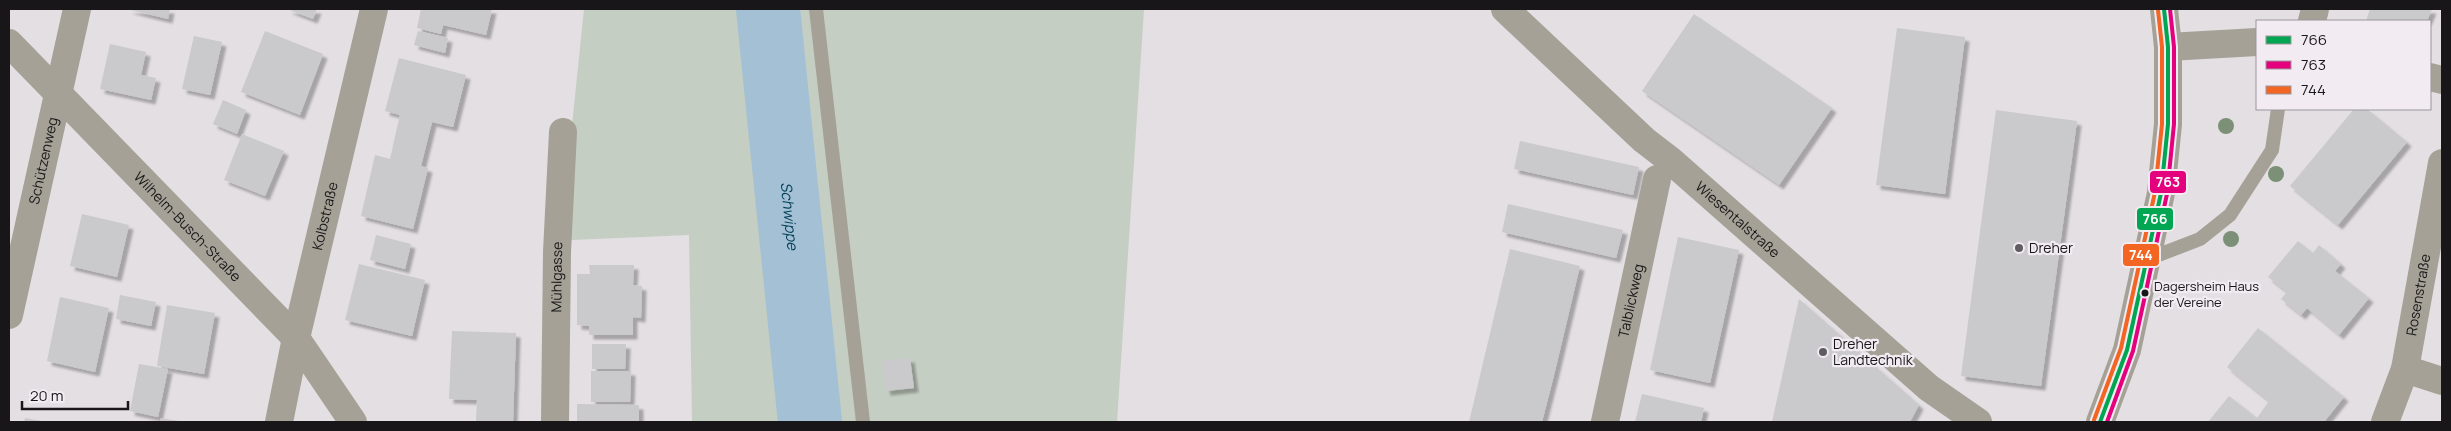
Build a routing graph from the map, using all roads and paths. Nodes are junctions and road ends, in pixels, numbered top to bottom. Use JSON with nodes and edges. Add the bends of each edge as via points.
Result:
{"nodes":[{"id":1,"x":77,"y":9,"type":"edge"},
{"id":2,"x":374,"y":9,"type":"edge"},
{"id":3,"x":816,"y":9,"type":"edge"},
{"id":4,"x":1505,"y":9,"type":"edge"},
{"id":5,"x":2164,"y":9,"type":"edge"},
{"id":6,"x":2256,"y":42,"type":"edge"},
{"id":7,"x":9,"y":43,"type":"edge"},
{"id":8,"x":2168,"y":47,"type":"junction"},
{"id":9,"x":57,"y":94,"type":"junction"},
{"id":10,"x":2278,"y":110,"type":"edge"},
{"id":11,"x":563,"y":132,"type":"dead end"},
{"id":12,"x":2442,"y":163,"type":"edge"},
{"id":13,"x":1657,"y":179,"type":"dead end"},
{"id":14,"x":16,"y":248,"type":"edge"},
{"id":15,"x":2148,"y":259,"type":"junction"},
{"id":16,"x":9,"y":315,"type":"edge"},
{"id":17,"x":296,"y":338,"type":"junction"},
{"id":18,"x":2405,"y":369,"type":"junction"},
{"id":19,"x":2442,"y":381,"type":"edge"},
{"id":20,"x":279,"y":422,"type":"edge"},
{"id":21,"x":353,"y":422,"type":"edge"},
{"id":22,"x":555,"y":422,"type":"edge"},
{"id":23,"x":863,"y":422,"type":"edge"},
{"id":24,"x":1605,"y":422,"type":"edge"},
{"id":25,"x":1978,"y":422,"type":"edge"},
{"id":26,"x":2100,"y":422,"type":"edge"},
{"id":27,"x":2385,"y":422,"type":"edge"}],
"edges":[{"from":1,"to":9,"type":"street","name":"Schützenweg"},
{"from":2,"to":17,"type":"street","name":"Kolbstraße"},
{"from":3,"to":23,"type":"lane"},
{"from":4,"to":25,"type":"street","name":"Wiesentalstraße","via":[[1644,140],[1929,388]]},
{"from":5,"to":8,"type":"street"},
{"from":6,"to":8,"type":"street"},
{"from":7,"to":9,"type":"street","name":"Wilhelm-Busch-Straße"},
{"from":8,"to":15,"type":"street","via":[[2165,163]]},
{"from":9,"to":14,"type":"street","name":"Schützenweg"},
{"from":9,"to":17,"type":"street","name":"Wilhelm-Busch-Straße"},
{"from":10,"to":15,"type":"lane","via":[[2272,150],[2230,215],[2200,239]]},
{"from":11,"to":22,"type":"street","name":"Mühlgasse","via":[[557,252]]},
{"from":12,"to":18,"type":"street","name":"Rosenstraße"},
{"from":13,"to":24,"type":"street","name":"Talblickweg"},
{"from":14,"to":16,"type":"street","name":"Schützenweg"},
{"from":15,"to":26,"type":"street","via":[[2127,350]]},
{"from":17,"to":20,"type":"street","name":"Kolbstraße"},
{"from":17,"to":21,"type":"street","name":"Wilhelm-Busch-Straße"},
{"from":18,"to":19,"type":"street"},
{"from":18,"to":27,"type":"street","name":"Rosenstraße"}]}
